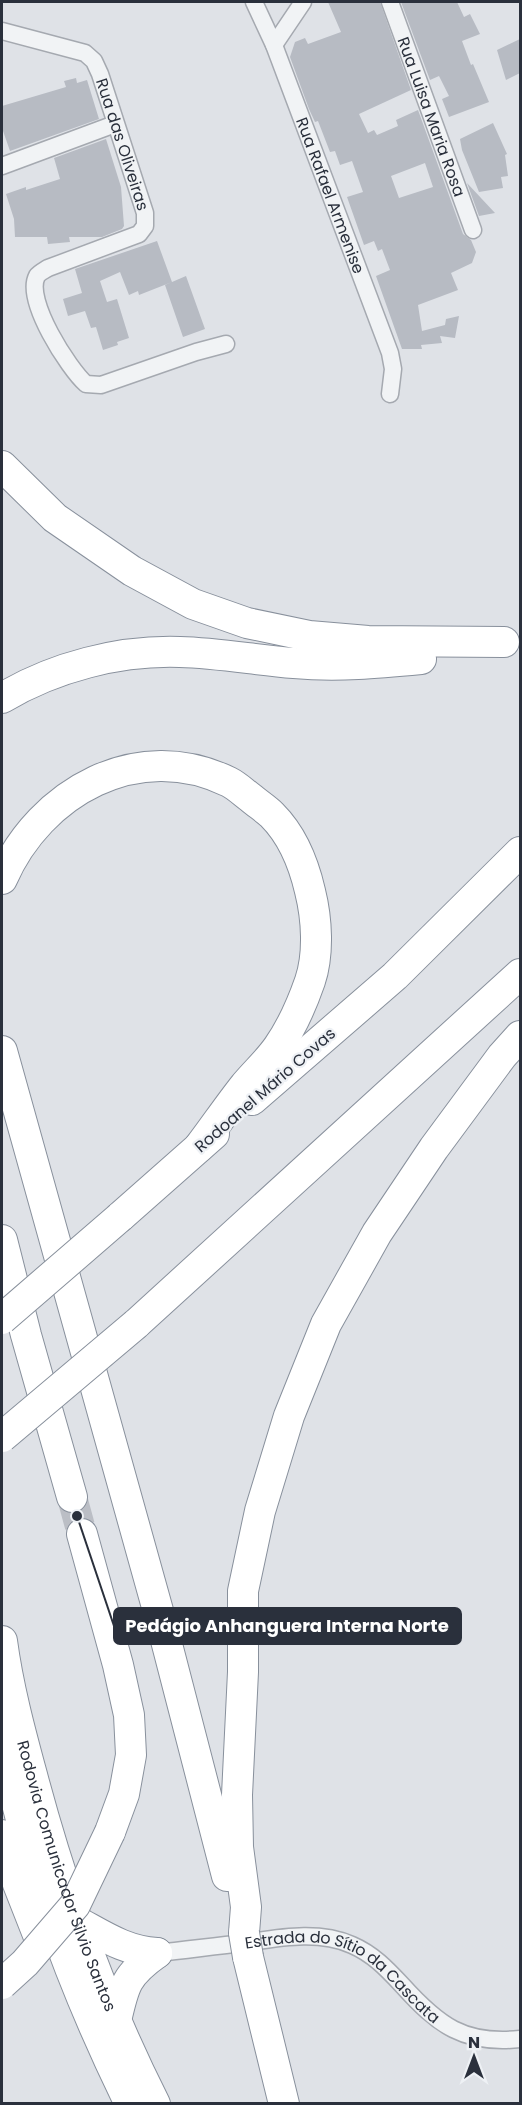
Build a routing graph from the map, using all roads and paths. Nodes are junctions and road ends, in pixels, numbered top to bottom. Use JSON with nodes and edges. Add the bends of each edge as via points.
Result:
{"nodes":[{"id":1,"x":254,"y":2,"type":"edge"},
{"id":2,"x":303,"y":2,"type":"edge"},
{"id":3,"x":390,"y":2,"type":"edge"},
{"id":4,"x":2,"y":31,"type":"edge"},
{"id":5,"x":274,"y":45,"type":"junction"},
{"id":6,"x":115,"y":124,"type":"junction"},
{"id":7,"x":2,"y":166,"type":"edge"},
{"id":8,"x":473,"y":230,"type":"dead end"},
{"id":9,"x":226,"y":344,"type":"dead end"},
{"id":10,"x":390,"y":394,"type":"dead end"},
{"id":11,"x":2,"y":466,"type":"edge"},
{"id":12,"x":512,"y":640,"type":"edge"},
{"id":13,"x":2,"y":698,"type":"edge"},
{"id":14,"x":520,"y":852,"type":"edge"},
{"id":15,"x":2,"y":879,"type":"edge"},
{"id":16,"x":520,"y":974,"type":"edge"},
{"id":17,"x":520,"y":1036,"type":"edge"},
{"id":18,"x":2,"y":1051,"type":"edge"},
{"id":19,"x":199,"y":1147,"type":"junction"},
{"id":20,"x":2,"y":1240,"type":"edge"},
{"id":21,"x":2,"y":1319,"type":"edge"},
{"id":22,"x":2,"y":1437,"type":"edge"},
{"id":23,"x":72,"y":1497,"type":"tunnel mouth"},
{"id":24,"x":82,"y":1534,"type":"tunnel mouth"},
{"id":25,"x":2,"y":1641,"type":"edge"},
{"id":26,"x":2,"y":1738,"type":"edge"},
{"id":27,"x":2,"y":1835,"type":"edge"},
{"id":28,"x":76,"y":1921,"type":"junction"},
{"id":29,"x":243,"y":1926,"type":"junction"},
{"id":30,"x":157,"y":1953,"type":"junction"},
{"id":31,"x":2,"y":1984,"type":"edge"},
{"id":32,"x":116,"y":2021,"type":"junction"},
{"id":33,"x":520,"y":2039,"type":"edge"},
{"id":34,"x":116,"y":2103,"type":"edge"},
{"id":35,"x":130,"y":2103,"type":"edge"},
{"id":36,"x":155,"y":2103,"type":"edge"},
{"id":37,"x":284,"y":2103,"type":"edge"}],
"edges":[{"from":1,"to":5,"type":"street","name":"Rua Rafael Armenise"},
{"from":2,"to":5,"type":"street"},
{"from":3,"to":8,"type":"street","name":"Rua Luisa Maria Rosa"},
{"from":4,"to":6,"type":"street","name":"Rua das Oliveiras","via":[[85,53],[100,74]]},
{"from":5,"to":10,"type":"street","name":"Rua Rafael Armenise","via":[[390,353]]},
{"from":6,"to":7,"type":"street"},
{"from":6,"to":9,"type":"street","name":"Rua das Oliveiras","via":[[145,213],[145,226],[139,234],[38,275],[34,286],[43,319],[74,373],[86,384],[101,385]]},
{"from":11,"to":12,"type":"highway","via":[[55,518],[132,571],[193,604],[247,623],[309,636],[368,641]]},
{"from":12,"to":13,"type":"highway","via":[[441,658],[348,665],[179,652],[119,656],[64,669]]},
{"from":14,"to":19,"type":"highway","name":"Rodoanel Mário Covas","via":[[395,976]]},
{"from":15,"to":19,"type":"highway","via":[[11,857],[38,823],[68,796],[95,779],[124,769],[196,770],[231,783],[273,815],[294,847],[315,910],[311,979],[278,1048]]},
{"from":16,"to":22,"type":"highway","bridge":true,"via":[[136,1324]]},
{"from":17,"to":29,"type":"highway","via":[[434,1148],[377,1233],[326,1324],[289,1416],[260,1510],[243,1591],[237,1795]]},
{"from":18,"to":29,"type":"highway"},
{"from":19,"to":21,"type":"highway","name":"Rodoanel Mário Covas","bridge":true},
{"from":20,"to":23,"type":"highway"},
{"from":24,"to":31,"type":"highway","bridge":true,"via":[[118,1665],[129,1715],[131,1755],[124,1794],[110,1832],[75,1905]]},
{"from":25,"to":28,"type":"highway","name":"Rodovia Comunicador Silvio Santos","via":[[50,1842]]},
{"from":26,"to":35,"type":"highway","name":"Rodovia Comunicador Silvio Santos","via":[[29,1847],[66,1956],[104,2051]]},
{"from":27,"to":34,"type":"highway","via":[[47,1956],[100,2077]]},
{"from":28,"to":30,"type":"highway","via":[[123,1947]]},
{"from":28,"to":32,"type":"highway","name":"Rodovia Comunicador Silvio Santos"},
{"from":29,"to":37,"type":"highway"},
{"from":30,"to":32,"type":"highway","via":[[130,1976]]},
{"from":30,"to":33,"type":"street","name":"Estrada do Sítio da Cascata","via":[[295,1936],[323,1937],[352,1945],[381,1963],[443,2024],[470,2037]]},
{"from":32,"to":36,"type":"highway","name":"Rodovia Comunicador Silvio Santos"}]}
